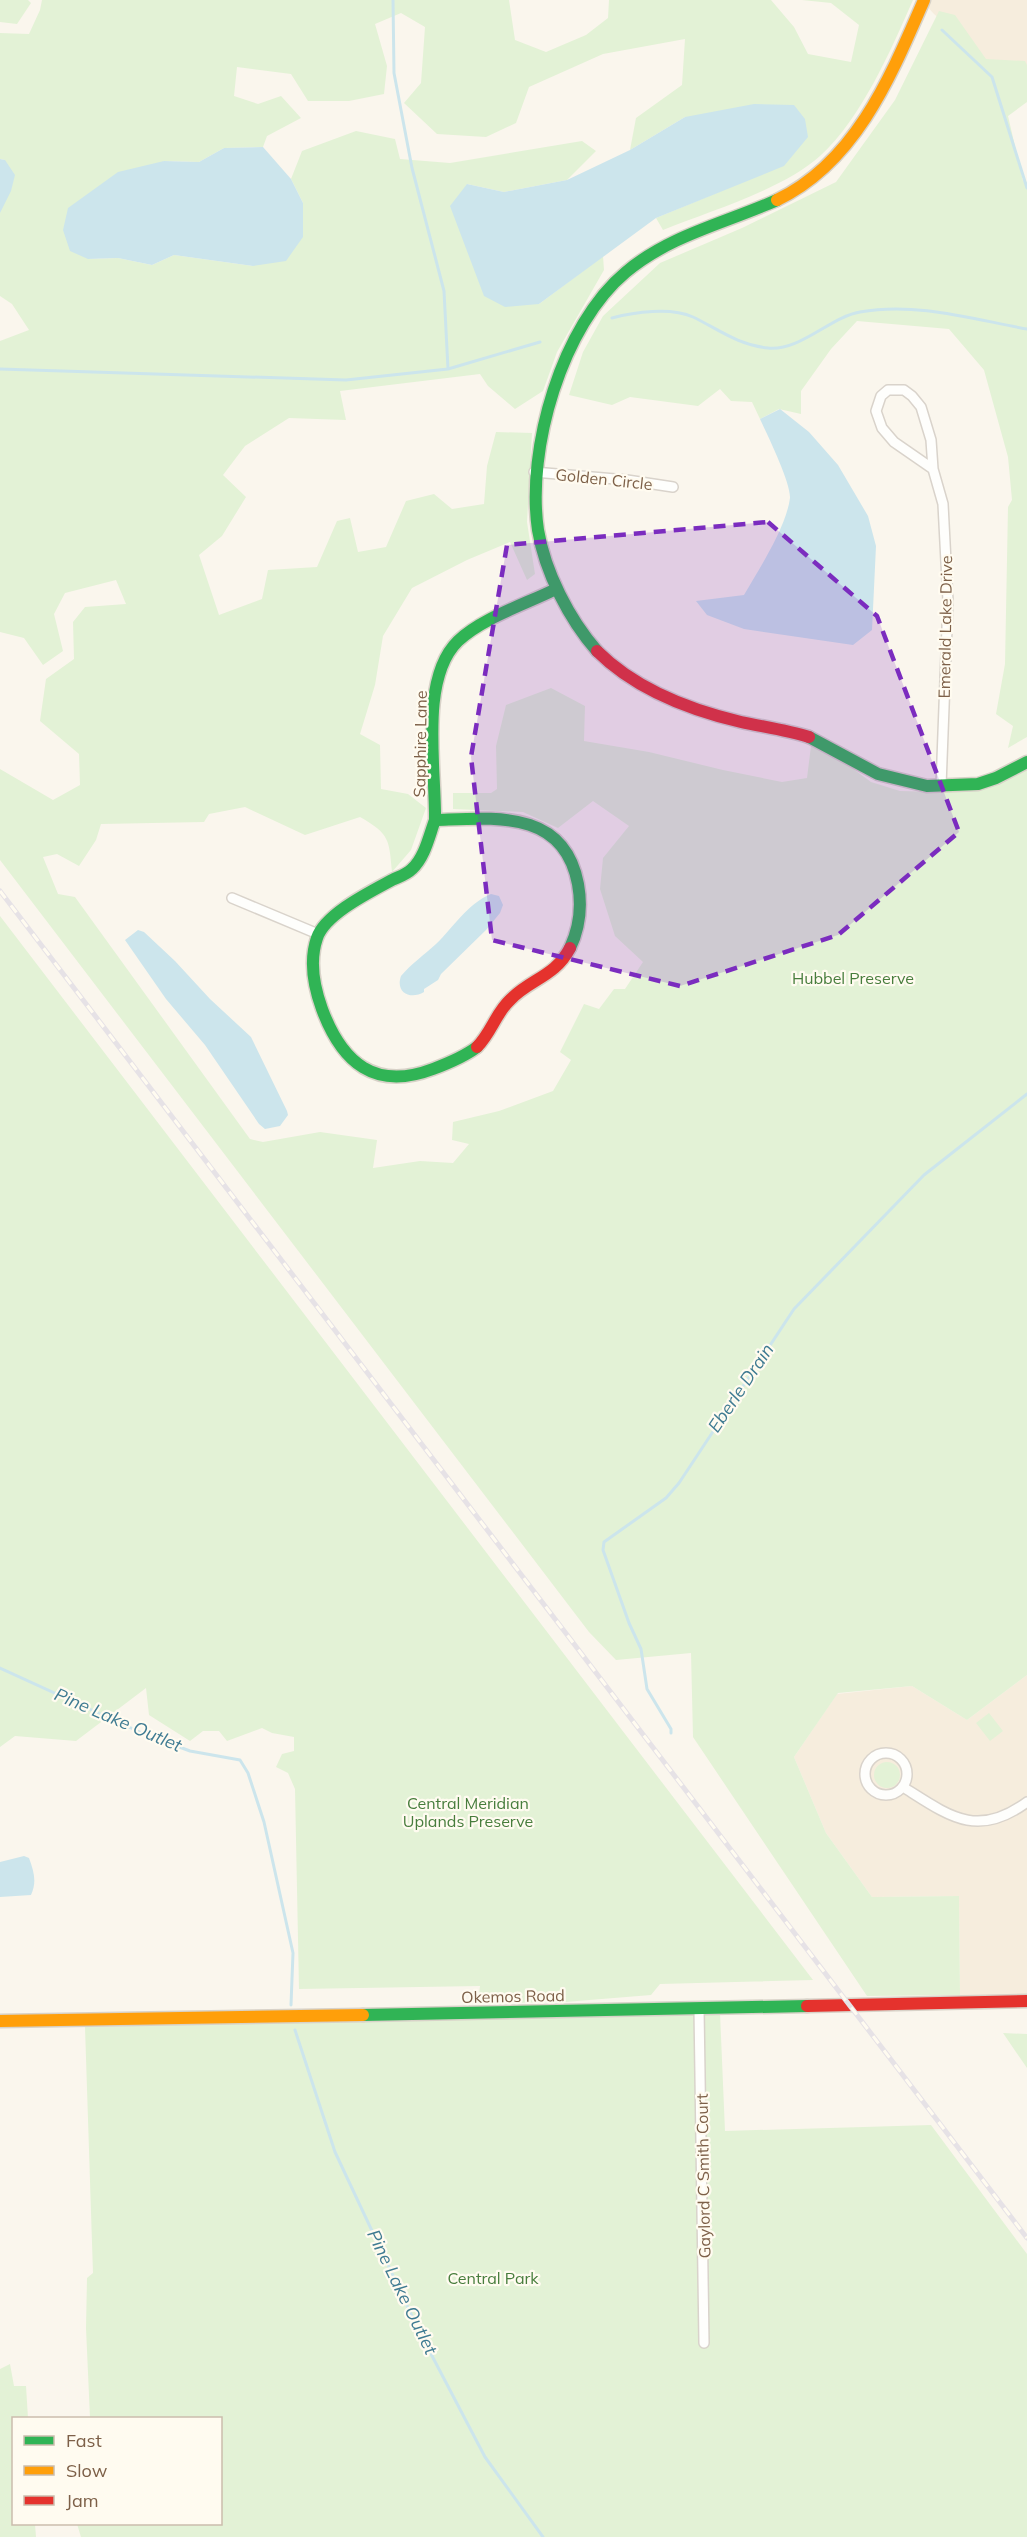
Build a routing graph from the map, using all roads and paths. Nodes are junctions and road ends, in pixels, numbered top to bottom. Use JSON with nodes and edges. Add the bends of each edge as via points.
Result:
{"nodes":[{"id":1,"x":924,"y":0,"type":"edge"},
{"id":2,"x":933,"y":469,"type":"junction"},
{"id":3,"x":534,"y":472,"type":"junction"},
{"id":4,"x":673,"y":487,"type":"dead end"},
{"id":5,"x":556,"y":589,"type":"junction"},
{"id":6,"x":1027,"y":762,"type":"edge"},
{"id":7,"x":941,"y":786,"type":"junction"},
{"id":8,"x":435,"y":820,"type":"junction"},
{"id":9,"x":232,"y":898,"type":"dead end"},
{"id":10,"x":318,"y":934,"type":"junction"},
{"id":11,"x":903,"y":1787,"type":"junction"},
{"id":12,"x":1027,"y":1802,"type":"edge"},
{"id":13,"x":1027,"y":2001,"type":"edge"},
{"id":14,"x":699,"y":2008,"type":"junction"},
{"id":15,"x":0,"y":2021,"type":"edge"},
{"id":16,"x":704,"y":2343,"type":"dead end"}],
"edges":[{"from":1,"to":3,"type":"street","via":[[892,72],[828,167],[792,193],[645,258],[618,278],[599,300],[562,366],[544,422]]},
{"from":2,"to":2,"type":"street","name":"Emerald Lake Drive","via":[[931,440],[921,407],[904,390],[888,390],[881,396],[876,411],[882,428],[894,442]]},
{"from":2,"to":7,"type":"street","name":"Emerald Lake Drive","via":[[943,504],[948,569]]},
{"from":3,"to":4,"type":"street","name":"Golden Circle"},
{"from":3,"to":5,"type":"street","via":[[536,522]]},
{"from":5,"to":7,"type":"street","via":[[604,658],[676,702],[728,720],[822,740],[860,766],[900,782]]},
{"from":5,"to":8,"type":"street","name":"Sapphire Lane","via":[[472,632],[447,653],[437,686]]},
{"from":6,"to":7,"type":"street","via":[[991,781]]},
{"from":8,"to":10,"type":"street","name":"Sapphire Lane","via":[[412,869],[338,912]]},
{"from":8,"to":10,"type":"street","name":"Sapphire Lane","via":[[507,818],[540,827],[560,840],[579,884],[576,933],[567,955],[558,966],[505,1003],[482,1042],[454,1060],[403,1079],[378,1076],[359,1068],[343,1053],[331,1031],[313,983]]},
{"from":9,"to":10,"type":"street"},
{"from":11,"to":11,"type":"street","via":[[907,1771],[899,1757],[883,1753],[869,1762],[865,1777],[874,1791],[889,1795]]},
{"from":11,"to":12,"type":"street","via":[[948,1815],[967,1821],[995,1820]]},
{"from":13,"to":14,"type":"street","name":"Okemos Road"},
{"from":14,"to":15,"type":"street","name":"Okemos Road"},
{"from":14,"to":16,"type":"street","name":"Gaylord C Smith Court"}]}
